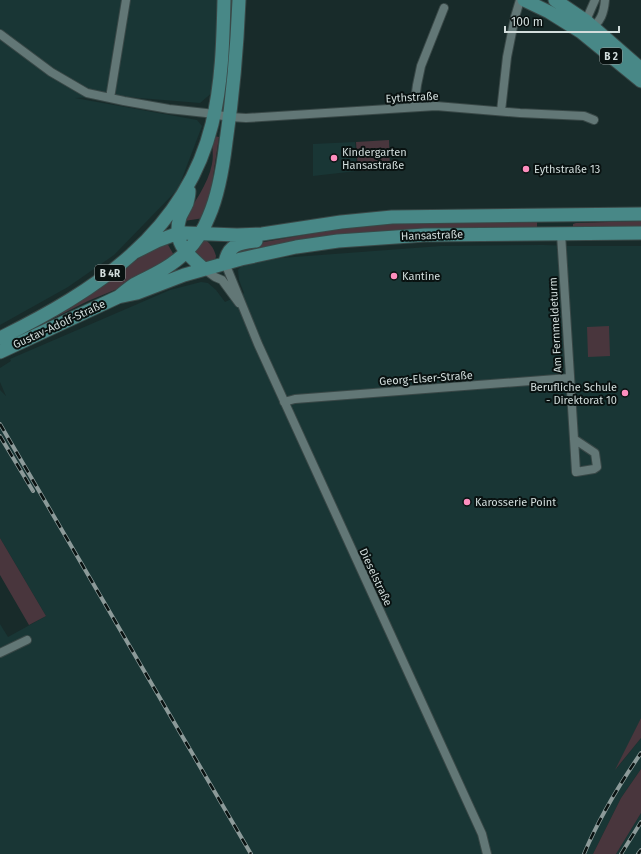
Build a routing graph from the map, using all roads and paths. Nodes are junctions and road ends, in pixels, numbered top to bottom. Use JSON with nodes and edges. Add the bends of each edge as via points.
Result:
{"nodes":[{"id":1,"x":126,"y":0,"type":"edge"},
{"id":2,"x":224,"y":0,"type":"edge"},
{"id":3,"x":239,"y":0,"type":"edge"},
{"id":4,"x":520,"y":0,"type":"edge"},
{"id":5,"x":524,"y":0,"type":"edge"},
{"id":6,"x":555,"y":0,"type":"edge"},
{"id":7,"x":595,"y":0,"type":"edge"},
{"id":8,"x":605,"y":0,"type":"edge"},
{"id":9,"x":444,"y":8,"type":"dead end"},
{"id":10,"x":587,"y":26,"type":"junction"},
{"id":11,"x":0,"y":34,"type":"edge"},
{"id":12,"x":641,"y":70,"type":"edge"},
{"id":13,"x":641,"y":81,"type":"edge"},
{"id":14,"x":110,"y":98,"type":"junction"},
{"id":15,"x":414,"y":107,"type":"junction"},
{"id":16,"x":501,"y":111,"type":"junction"},
{"id":17,"x":214,"y":114,"type":"junction"},
{"id":18,"x":230,"y":117,"type":"junction"},
{"id":19,"x":594,"y":120,"type":"dead end"},
{"id":20,"x":192,"y":176,"type":"junction"},
{"id":21,"x":212,"y":211,"type":"junction"},
{"id":22,"x":641,"y":214,"type":"edge"},
{"id":23,"x":579,"y":215,"type":"junction"},
{"id":24,"x":281,"y":232,"type":"junction"},
{"id":25,"x":201,"y":233,"type":"junction"},
{"id":26,"x":641,"y":233,"type":"edge"},
{"id":27,"x":178,"y":234,"type":"junction"},
{"id":28,"x":217,"y":234,"type":"junction"},
{"id":29,"x":561,"y":234,"type":"junction"},
{"id":30,"x":185,"y":252,"type":"junction"},
{"id":31,"x":133,"y":254,"type":"junction"},
{"id":32,"x":225,"y":263,"type":"junction"},
{"id":33,"x":204,"y":269,"type":"junction"},
{"id":34,"x":222,"y":280,"type":"junction"},
{"id":35,"x":118,"y":297,"type":"junction"},
{"id":36,"x":243,"y":309,"type":"junction"},
{"id":37,"x":0,"y":338,"type":"edge"},
{"id":38,"x":0,"y":352,"type":"edge"},
{"id":39,"x":569,"y":378,"type":"junction"},
{"id":40,"x":284,"y":402,"type":"junction"},
{"id":41,"x":574,"y":439,"type":"dead end"},
{"id":42,"x":27,"y":640,"type":"dead end"},
{"id":43,"x":0,"y":653,"type":"edge"},
{"id":44,"x":487,"y":854,"type":"edge"}],
"edges":[{"from":1,"to":14,"type":"street"},
{"from":2,"to":17,"type":"main road","name":"Gustav-Adolf-Straße","number":"B 4R","via":[[220,72]]},
{"from":3,"to":18,"type":"main road","name":"Gustav-Adolf-Straße","number":"B 4R"},
{"from":4,"to":16,"type":"street","via":[[507,57]]},
{"from":5,"to":10,"type":"main road","number":"B 2"},
{"from":6,"to":10,"type":"main road","number":"B 2"},
{"from":7,"to":10,"type":"street"},
{"from":8,"to":10,"type":"street","via":[[601,19]]},
{"from":9,"to":15,"type":"street","via":[[421,66]]},
{"from":10,"to":12,"type":"main road","number":"B 2"},
{"from":10,"to":13,"type":"main road","number":"B 2"},
{"from":11,"to":14,"type":"street","via":[[71,85],[87,93]]},
{"from":14,"to":17,"type":"street"},
{"from":15,"to":16,"type":"street","name":"Eythstraße","via":[[436,106]]},
{"from":15,"to":18,"type":"street","name":"Eythstraße"},
{"from":16,"to":19,"type":"street","name":"Eythstraße","via":[[584,116]]},
{"from":17,"to":18,"type":"street"},
{"from":17,"to":20,"type":"main road","name":"Gustav-Adolf-Straße","number":"B 4R","via":[[205,146]]},
{"from":18,"to":21,"type":"main road","name":"Gustav-Adolf-Straße","number":"B 4R","via":[[219,186]]},
{"from":20,"to":27,"type":"main road","name":"Gustav-Adolf-Straße"},
{"from":20,"to":31,"type":"main road","name":"Gustav-Adolf-Straße","number":"B 4R","via":[[163,222]]},
{"from":21,"to":25,"type":"main road","name":"Gustav-Adolf-Straße","number":"B 4R"},
{"from":21,"to":28,"type":"main road"},
{"from":22,"to":23,"type":"main road","name":"Hansastraße"},
{"from":23,"to":24,"type":"main road","name":"Hansastraße","via":[[387,218]]},
{"from":23,"to":29,"type":"main road","via":[[563,226]]},
{"from":24,"to":28,"type":"main road","name":"Hansastraße"},
{"from":24,"to":32,"type":"main road","name":"Hansastraße","via":[[236,246],[230,250]]},
{"from":25,"to":27,"type":"main road","name":"Hansastraße"},
{"from":25,"to":28,"type":"main road","name":"Hansastraße"},
{"from":25,"to":30,"type":"main road","name":"Gustav-Adolf-Straße","number":"B 4R"},
{"from":26,"to":29,"type":"main road","name":"Hansastraße"},
{"from":27,"to":30,"type":"main road"},
{"from":27,"to":31,"type":"main road","name":"Hansastraße","via":[[157,241]]},
{"from":28,"to":32,"type":"main road"},
{"from":29,"to":32,"type":"main road","name":"Hansastraße","via":[[425,235],[356,239],[296,247]]},
{"from":29,"to":39,"type":"street","name":"Am Fernmeldeturm"},
{"from":30,"to":33,"type":"main road"},
{"from":30,"to":35,"type":"main road","name":"Gustav-Adolf-Straße","number":"B 4R","via":[[171,265],[134,285]]},
{"from":31,"to":37,"type":"main road","name":"Gustav-Adolf-Straße","number":"B 4R","via":[[74,299]]},
{"from":32,"to":33,"type":"main road","name":"Hansastraße"},
{"from":32,"to":34,"type":"street"},
{"from":32,"to":36,"type":"street","name":"Dieselstraße"},
{"from":33,"to":34,"type":"street","name":"Dieselstraße"},
{"from":33,"to":35,"type":"main road","name":"Gustav-Adolf-Straße","via":[[137,293]]},
{"from":34,"to":36,"type":"street","name":"Dieselstraße"},
{"from":35,"to":38,"type":"main road","name":"Gustav-Adolf-Straße","number":"B 4R"},
{"from":36,"to":40,"type":"street","name":"Dieselstraße"},
{"from":39,"to":40,"type":"street","name":"Georg-Elser-Straße","via":[[295,399]]},
{"from":39,"to":41,"type":"street","name":"Am Fernmeldeturm"},
{"from":40,"to":44,"type":"street","name":"Dieselstraße","via":[[482,834]]},
{"from":42,"to":43,"type":"street"}]}
